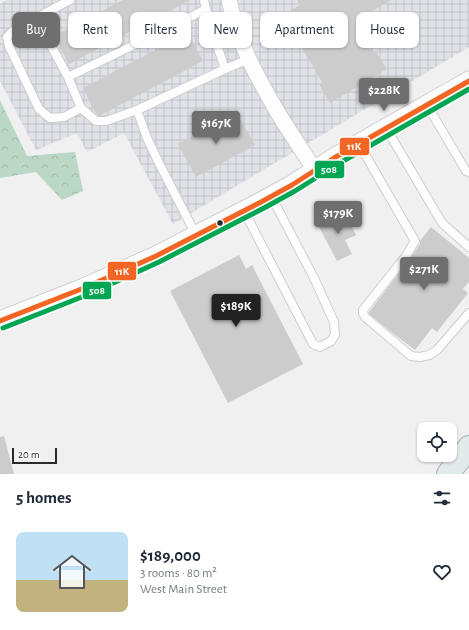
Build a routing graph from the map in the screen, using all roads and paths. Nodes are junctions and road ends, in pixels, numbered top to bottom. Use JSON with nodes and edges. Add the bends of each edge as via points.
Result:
{"nodes":[{"id":1,"x":70,"y":0,"type":"edge"},
{"id":2,"x":204,"y":0,"type":"edge"},
{"id":3,"x":229,"y":0,"type":"edge"},
{"id":4,"x":206,"y":9,"type":"junction"},
{"id":5,"x":47,"y":12,"type":"edge"},
{"id":6,"x":12,"y":32,"type":"edge"},
{"id":7,"x":52,"y":48,"type":"edge"},
{"id":8,"x":249,"y":59,"type":"junction"},
{"id":9,"x":225,"y":69,"type":"junction"},
{"id":10,"x":68,"y":77,"type":"junction"},
{"id":11,"x":469,"y":81,"type":"edge"},
{"id":12,"x":426,"y":105,"type":"junction"},
{"id":13,"x":81,"y":108,"type":"junction"},
{"id":14,"x":138,"y":110,"type":"junction"},
{"id":15,"x":386,"y":128,"type":"junction"},
{"id":16,"x":359,"y":144,"type":"junction"},
{"id":17,"x":315,"y":170,"type":"junction"},
{"id":18,"x":469,"y":172,"type":"edge"},
{"id":19,"x":272,"y":196,"type":"junction"},
{"id":20,"x":244,"y":211,"type":"junction"},
{"id":21,"x":196,"y":235,"type":"junction"},
{"id":22,"x":469,"y":247,"type":"edge"},
{"id":23,"x":469,"y":313,"type":"edge"},
{"id":24,"x":0,"y":321,"type":"edge"},
{"id":25,"x":469,"y":447,"type":"edge"},
{"id":26,"x":448,"y":474,"type":"edge"}],
"edges":[{"from":1,"to":5,"type":"lane"},
{"from":2,"to":4,"type":"lane"},
{"from":3,"to":8,"type":"street","via":[[238,35]]},
{"from":4,"to":9,"type":"lane"},
{"from":4,"to":10,"type":"lane"},
{"from":6,"to":13,"type":"lane","via":[[7,37],[9,46],[39,109],[50,118],[64,118]]},
{"from":7,"to":10,"type":"lane"},
{"from":8,"to":9,"type":"lane"},
{"from":8,"to":17,"type":"street","via":[[265,90]]},
{"from":9,"to":14,"type":"lane"},
{"from":10,"to":13,"type":"lane"},
{"from":11,"to":12,"type":"street"},
{"from":12,"to":15,"type":"street"},
{"from":12,"to":18,"type":"lane","via":[[466,172]]},
{"from":13,"to":14,"type":"lane","via":[[96,120],[106,121]]},
{"from":14,"to":21,"type":"lane","via":[[147,138]]},
{"from":15,"to":16,"type":"street"},
{"from":15,"to":22,"type":"lane","via":[[442,222]]},
{"from":16,"to":17,"type":"street"},
{"from":16,"to":23,"type":"lane","via":[[415,241],[363,310],[365,317],[412,356],[420,357],[436,350]]},
{"from":17,"to":19,"type":"street"},
{"from":19,"to":20,"type":"street"},
{"from":19,"to":20,"type":"lane","via":[[334,322],[335,334],[331,341],[320,347],[313,344]]},
{"from":20,"to":21,"type":"street"},
{"from":21,"to":24,"type":"street","via":[[84,288]]},
{"from":25,"to":26,"type":"main road"}]}
